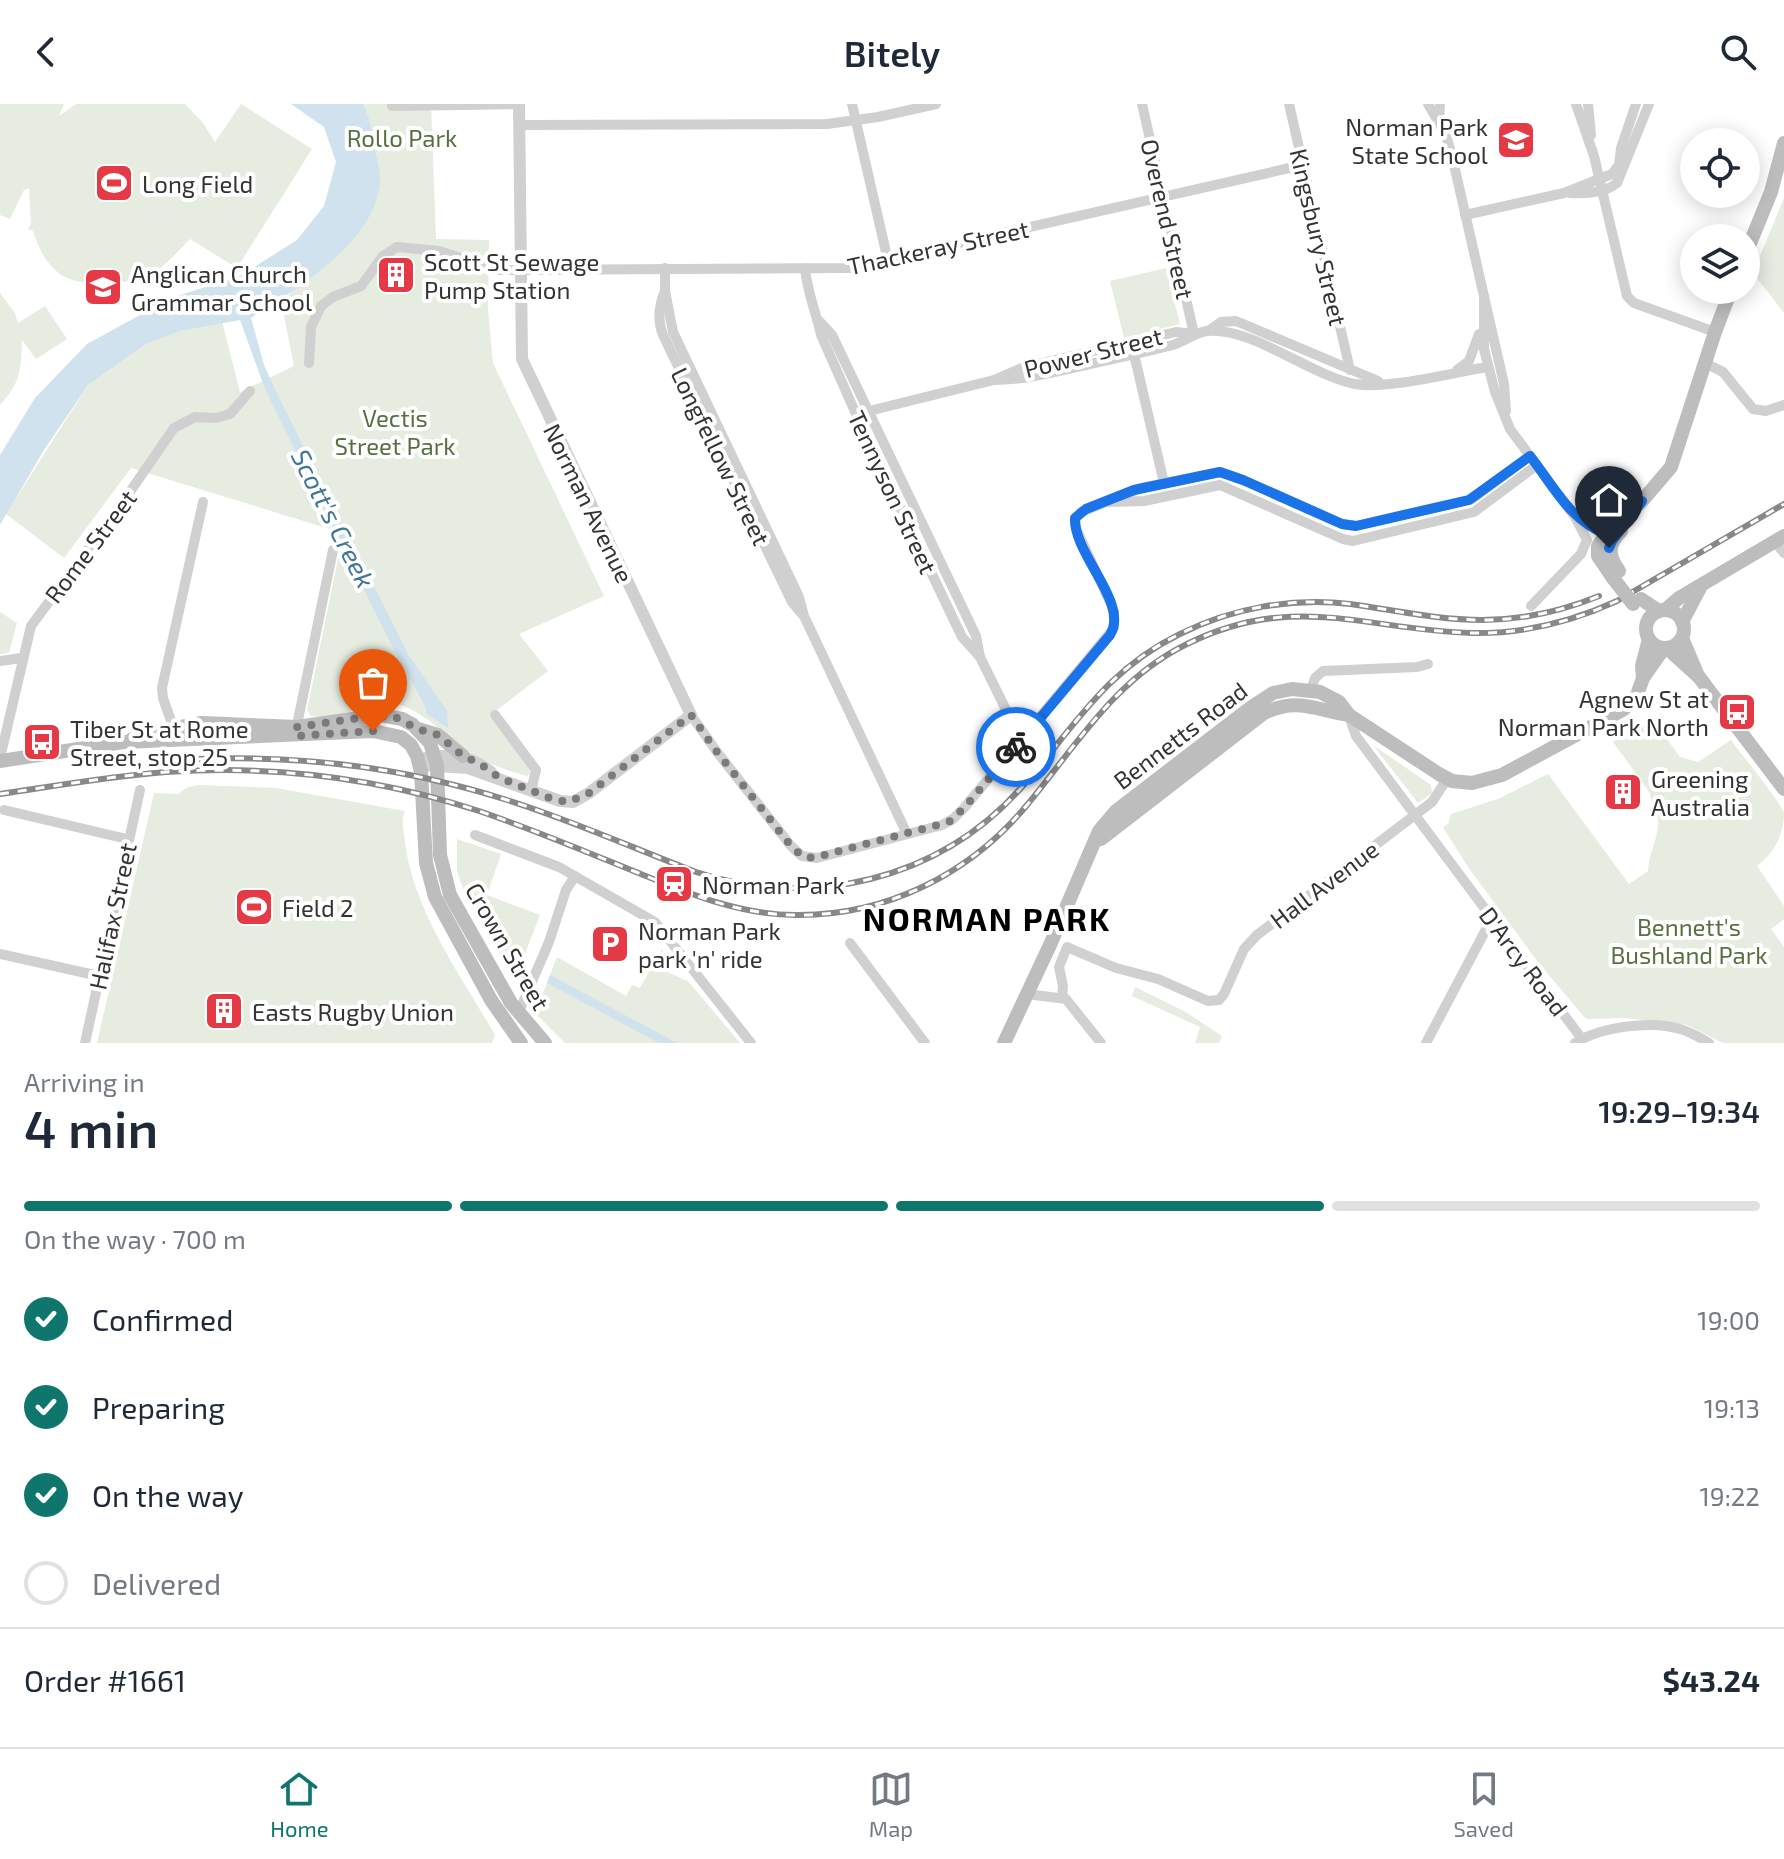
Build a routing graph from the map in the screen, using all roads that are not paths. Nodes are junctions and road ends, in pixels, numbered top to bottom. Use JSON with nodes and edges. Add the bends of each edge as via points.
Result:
{"nodes":[{"id":1,"x":519,"y":104,"type":"edge"},
{"id":2,"x":852,"y":104,"type":"edge"},
{"id":3,"x":936,"y":104,"type":"edge"},
{"id":4,"x":1142,"y":104,"type":"edge"},
{"id":5,"x":1289,"y":104,"type":"edge"},
{"id":6,"x":1428,"y":104,"type":"edge"},
{"id":7,"x":1440,"y":104,"type":"edge"},
{"id":8,"x":1576,"y":104,"type":"edge"},
{"id":9,"x":1588,"y":104,"type":"edge"},
{"id":10,"x":1636,"y":104,"type":"edge"},
{"id":11,"x":1649,"y":104,"type":"edge"},
{"id":12,"x":392,"y":106,"type":"dead end"},
{"id":13,"x":856,"y":121,"type":"junction"},
{"id":14,"x":1439,"y":123,"type":"junction"},
{"id":15,"x":520,"y":125,"type":"junction"},
{"id":16,"x":1783,"y":148,"type":"edge"},
{"id":17,"x":1594,"y":156,"type":"junction"},
{"id":18,"x":1303,"y":165,"type":"junction"},
{"id":19,"x":1601,"y":185,"type":"junction"},
{"id":20,"x":1164,"y":197,"type":"junction"},
{"id":21,"x":1465,"y":215,"type":"junction"},
{"id":22,"x":1758,"y":224,"type":"edge"},
{"id":23,"x":888,"y":261,"type":"junction"},
{"id":24,"x":665,"y":268,"type":"junction"},
{"id":25,"x":805,"y":268,"type":"junction"},
{"id":26,"x":520,"y":269,"type":"junction"},
{"id":27,"x":1484,"y":296,"type":"junction"},
{"id":28,"x":1726,"y":304,"type":"edge"},
{"id":29,"x":819,"y":321,"type":"junction"},
{"id":30,"x":1483,"y":322,"type":"junction"},
{"id":31,"x":1208,"y":331,"type":"junction"},
{"id":32,"x":1715,"y":332,"type":"junction"},
{"id":33,"x":1194,"y":334,"type":"junction"},
{"id":34,"x":1134,"y":354,"type":"junction"},
{"id":35,"x":309,"y":363,"type":"dead end"},
{"id":36,"x":1705,"y":363,"type":"junction"},
{"id":37,"x":1488,"y":367,"type":"junction"},
{"id":38,"x":1350,"y":370,"type":"junction"},
{"id":39,"x":1456,"y":371,"type":"junction"},
{"id":40,"x":994,"y":380,"type":"junction"},
{"id":41,"x":1384,"y":383,"type":"junction"},
{"id":42,"x":250,"y":391,"type":"dead end"},
{"id":43,"x":1784,"y":405,"type":"edge"},
{"id":44,"x":869,"y":411,"type":"junction"},
{"id":45,"x":1506,"y":417,"type":"junction"},
{"id":46,"x":1533,"y":461,"type":"junction"},
{"id":47,"x":1509,"y":479,"type":"junction"},
{"id":48,"x":1164,"y":483,"type":"junction"},
{"id":49,"x":1642,"y":501,"type":"junction"},
{"id":50,"x":203,"y":502,"type":"dead end"},
{"id":51,"x":1104,"y":502,"type":"junction"},
{"id":52,"x":1575,"y":517,"type":"junction"},
{"id":53,"x":1606,"y":534,"type":"junction"},
{"id":54,"x":1779,"y":538,"type":"edge"},
{"id":55,"x":333,"y":550,"type":"dead end"},
{"id":56,"x":1784,"y":553,"type":"edge"},
{"id":57,"x":1617,"y":575,"type":"junction"},
{"id":58,"x":1701,"y":586,"type":"junction"},
{"id":59,"x":1637,"y":602,"type":"junction"},
{"id":60,"x":1531,"y":606,"type":"dead end"},
{"id":61,"x":1662,"y":611,"type":"junction"},
{"id":62,"x":1682,"y":622,"type":"junction"},
{"id":63,"x":1647,"y":623,"type":"junction"},
{"id":64,"x":1682,"y":638,"type":"junction"},
{"id":65,"x":1649,"y":639,"type":"junction"},
{"id":66,"x":1665,"y":648,"type":"junction"},
{"id":67,"x":980,"y":657,"type":"junction"},
{"id":68,"x":22,"y":658,"type":"junction"},
{"id":69,"x":0,"y":661,"type":"edge"},
{"id":70,"x":1428,"y":664,"type":"dead end"},
{"id":71,"x":1699,"y":677,"type":"junction"},
{"id":72,"x":1643,"y":678,"type":"junction"},
{"id":73,"x":1311,"y":690,"type":"junction"},
{"id":74,"x":495,"y":715,"type":"dead end"},
{"id":75,"x":691,"y":715,"type":"junction"},
{"id":76,"x":1349,"y":715,"type":"junction"},
{"id":77,"x":418,"y":729,"type":"junction"},
{"id":78,"x":296,"y":732,"type":"junction"},
{"id":79,"x":176,"y":734,"type":"junction"},
{"id":80,"x":1023,"y":738,"type":"junction"},
{"id":81,"x":463,"y":756,"type":"junction"},
{"id":82,"x":0,"y":759,"type":"edge"},
{"id":83,"x":436,"y":761,"type":"junction"},
{"id":84,"x":419,"y":762,"type":"junction"},
{"id":85,"x":1173,"y":775,"type":"junction"},
{"id":86,"x":500,"y":778,"type":"junction"},
{"id":87,"x":1447,"y":779,"type":"junction"},
{"id":88,"x":1784,"y":789,"type":"edge"},
{"id":89,"x":140,"y":790,"type":"dead end"},
{"id":90,"x":531,"y":791,"type":"junction"},
{"id":91,"x":4,"y":810,"type":"dead end"},
{"id":92,"x":1415,"y":815,"type":"junction"},
{"id":93,"x":907,"y":834,"type":"junction"},
{"id":94,"x":475,"y":835,"type":"dead end"},
{"id":95,"x":127,"y":839,"type":"junction"},
{"id":96,"x":575,"y":876,"type":"junction"},
{"id":97,"x":1492,"y":918,"type":"junction"},
{"id":98,"x":850,"y":943,"type":"dead end"},
{"id":99,"x":0,"y":954,"type":"edge"},
{"id":100,"x":99,"y":976,"type":"junction"},
{"id":101,"x":1027,"y":994,"type":"junction"},
{"id":102,"x":1062,"y":997,"type":"junction"},
{"id":103,"x":518,"y":1014,"type":"junction"},
{"id":104,"x":1008,"y":1039,"type":"edge"},
{"id":105,"x":515,"y":1040,"type":"edge"},
{"id":106,"x":1578,"y":1041,"type":"edge"},
{"id":107,"x":85,"y":1043,"type":"edge"},
{"id":108,"x":545,"y":1043,"type":"edge"},
{"id":109,"x":751,"y":1043,"type":"edge"},
{"id":110,"x":925,"y":1043,"type":"edge"},
{"id":111,"x":1101,"y":1043,"type":"edge"},
{"id":112,"x":1426,"y":1043,"type":"edge"},
{"id":113,"x":1709,"y":1043,"type":"edge"}],
"edges":[{"from":1,"to":12,"type":"street"},
{"from":1,"to":15,"type":"street","name":"Norman Avenue"},
{"from":2,"to":13,"type":"street"},
{"from":3,"to":13,"type":"street"},
{"from":4,"to":20,"type":"street","name":"Overend Street"},
{"from":5,"to":18,"type":"street","name":"Kingsbury Street"},
{"from":6,"to":14,"type":"street"},
{"from":7,"to":14,"type":"street"},
{"from":8,"to":17,"type":"street"},
{"from":9,"to":17,"type":"street"},
{"from":10,"to":19,"type":"street","via":[[1618,167]]},
{"from":11,"to":19,"type":"street","via":[[1621,176],[1613,186]]},
{"from":13,"to":15,"type":"street"},
{"from":13,"to":23,"type":"street"},
{"from":14,"to":21,"type":"street"},
{"from":15,"to":26,"type":"street","name":"Norman Avenue"},
{"from":16,"to":22,"type":"main road"},
{"from":17,"to":19,"type":"street"},
{"from":18,"to":20,"type":"street","name":"Thackeray Street"},
{"from":18,"to":38,"type":"street","name":"Kingsbury Street"},
{"from":19,"to":21,"type":"street"},
{"from":19,"to":32,"type":"street","via":[[1629,299]]},
{"from":20,"to":23,"type":"street","name":"Thackeray Street"},
{"from":20,"to":33,"type":"street","name":"Overend Street"},
{"from":21,"to":27,"type":"street"},
{"from":23,"to":25,"type":"street","name":"Thackeray Street"},
{"from":24,"to":25,"type":"street","name":"Thackeray Street"},
{"from":24,"to":26,"type":"street","name":"Thackeray Street"},
{"from":24,"to":93,"type":"street","name":"Longfellow Street","via":[[663,335]]},
{"from":25,"to":29,"type":"street","name":"Tennyson Street"},
{"from":26,"to":35,"type":"street","name":"Thackeray Street","via":[[496,269],[425,248],[393,249],[361,286],[321,306],[311,327]]},
{"from":26,"to":75,"type":"street","name":"Norman Avenue","via":[[520,350],[525,369]]},
{"from":27,"to":30,"type":"street"},
{"from":27,"to":45,"type":"street"},
{"from":28,"to":32,"type":"main road"},
{"from":29,"to":44,"type":"street","name":"Tennyson Street","via":[[832,335]]},
{"from":29,"to":67,"type":"street","name":"Tennyson Street","via":[[870,446],[960,632]]},
{"from":30,"to":37,"type":"street"},
{"from":30,"to":39,"type":"street","via":[[1470,359]]},
{"from":31,"to":33,"type":"street","name":"Power Street"},
{"from":31,"to":38,"type":"street","name":"Power Street","via":[[1223,321],[1239,321]]},
{"from":31,"to":41,"type":"street","name":"Power Street","via":[[1241,336],[1352,383]]},
{"from":32,"to":36,"type":"main road"},
{"from":33,"to":34,"type":"street","name":"Power Street"},
{"from":33,"to":40,"type":"street","name":"Power Street","via":[[1178,332],[1020,368]]},
{"from":34,"to":40,"type":"street","name":"Power Street","via":[[1023,379]]},
{"from":34,"to":48,"type":"street"},
{"from":36,"to":43,"type":"street","via":[[1723,372],[1753,409]]},
{"from":36,"to":49,"type":"main road","via":[[1671,467]]},
{"from":37,"to":39,"type":"street","name":"Power Street"},
{"from":37,"to":45,"type":"street"},
{"from":38,"to":41,"type":"street","name":"Power Street"},
{"from":39,"to":41,"type":"street","name":"Power Street"},
{"from":40,"to":44,"type":"street","name":"Power Street"},
{"from":42,"to":68,"type":"street","name":"Rome Street","via":[[230,414],[195,417],[174,428],[31,626]]},
{"from":44,"to":67,"type":"street","name":"Tennyson Street","via":[[976,636]]},
{"from":45,"to":46,"type":"street"},
{"from":46,"to":47,"type":"street"},
{"from":46,"to":52,"type":"street"},
{"from":47,"to":48,"type":"street","via":[[1469,500],[1352,526],[1227,474]]},
{"from":47,"to":51,"type":"street","via":[[1471,513],[1353,541],[1220,485],[1144,501]]},
{"from":48,"to":51,"type":"street"},
{"from":49,"to":53,"type":"main road"},
{"from":49,"to":57,"type":"main road","via":[[1610,544]]},
{"from":50,"to":79,"type":"street","via":[[162,688]]},
{"from":51,"to":80,"type":"street","via":[[1081,512],[1074,523],[1114,611],[1114,628]]},
{"from":52,"to":53,"type":"street"},
{"from":52,"to":60,"type":"street","via":[[1586,546]]},
{"from":53,"to":57,"type":"main road","via":[[1597,553]]},
{"from":54,"to":56,"type":"street"},
{"from":54,"to":58,"type":"main road"},
{"from":55,"to":78,"type":"street"},
{"from":57,"to":59,"type":"main road"},
{"from":58,"to":61,"type":"main road"},
{"from":58,"to":62,"type":"main road"},
{"from":59,"to":61,"type":"main road"},
{"from":59,"to":63,"type":"main road"},
{"from":61,"to":62,"type":"main road","via":[[1675,613]]},
{"from":61,"to":63,"type":"main road"},
{"from":62,"to":64,"type":"main road"},
{"from":63,"to":65,"type":"main road"},
{"from":64,"to":66,"type":"main road"},
{"from":64,"to":71,"type":"main road"},
{"from":65,"to":66,"type":"main road"},
{"from":65,"to":72,"type":"main road"},
{"from":66,"to":71,"type":"main road"},
{"from":66,"to":72,"type":"main road"},
{"from":67,"to":80,"type":"street","name":"Tennyson Street"},
{"from":68,"to":69,"type":"street"},
{"from":68,"to":82,"type":"street","name":"Rome Street"},
{"from":70,"to":73,"type":"street","via":[[1323,671]]},
{"from":71,"to":88,"type":"main road"},
{"from":72,"to":87,"type":"main road","via":[[1624,709],[1512,770],[1479,782]]},
{"from":73,"to":76,"type":"main road","name":"Bennetts Road","via":[[1339,702]]},
{"from":73,"to":85,"type":"main road","name":"Bennetts Road","via":[[1283,690],[1265,698]]},
{"from":74,"to":90,"type":"street","via":[[536,770]]},
{"from":75,"to":90,"type":"street","via":[[573,802]]},
{"from":75,"to":93,"type":"street","name":"Norman Avenue","via":[[802,856],[817,858]]},
{"from":76,"to":85,"type":"main road","name":"Bennetts Road","via":[[1309,705],[1271,710]]},
{"from":76,"to":87,"type":"main road","name":"Bennetts Road"},
{"from":76,"to":92,"type":"street","via":[[1360,741]]},
{"from":77,"to":78,"type":"main road","via":[[380,715]]},
{"from":77,"to":81,"type":"main road","via":[[438,735]]},
{"from":77,"to":83,"type":"main road","name":"Crown Street"},
{"from":78,"to":79,"type":"main road"},
{"from":78,"to":84,"type":"main road","via":[[390,733],[406,741]]},
{"from":79,"to":82,"type":"main road","via":[[149,733],[124,742]]},
{"from":80,"to":93,"type":"street","via":[[953,819]]},
{"from":81,"to":83,"type":"street"},
{"from":81,"to":86,"type":"street"},
{"from":83,"to":84,"type":"street"},
{"from":83,"to":86,"type":"street"},
{"from":83,"to":103,"type":"main road","name":"Crown Street","via":[[440,855],[447,885]]},
{"from":84,"to":105,"type":"main road","name":"Crown Street","via":[[426,863],[435,897]]},
{"from":85,"to":101,"type":"main road","name":"Bennetts Road","via":[[1116,811],[1099,831]]},
{"from":86,"to":90,"type":"street"},
{"from":87,"to":92,"type":"street","name":"Hall Avenue","via":[[1435,799]]},
{"from":89,"to":95,"type":"street","name":"Halifax Street"},
{"from":91,"to":95,"type":"street"},
{"from":92,"to":97,"type":"street","name":"D'Arcy Road"},
{"from":92,"to":102,"type":"street","name":"Hall Avenue","via":[[1257,935],[1217,1001],[1067,947],[1059,967]]},
{"from":94,"to":96,"type":"street"},
{"from":95,"to":100,"type":"street","name":"Halifax Street"},
{"from":96,"to":103,"type":"street"},
{"from":96,"to":109,"type":"street","via":[[655,922]]},
{"from":97,"to":106,"type":"street","name":"D'Arcy Road"},
{"from":97,"to":112,"type":"street"},
{"from":98,"to":110,"type":"street"},
{"from":99,"to":100,"type":"street"},
{"from":100,"to":107,"type":"street","name":"Halifax Street"},
{"from":101,"to":102,"type":"street"},
{"from":101,"to":104,"type":"main road","name":"Bennetts Road"},
{"from":102,"to":111,"type":"street"},
{"from":103,"to":105,"type":"street"},
{"from":103,"to":108,"type":"main road","name":"Crown Street"},
{"from":106,"to":113,"type":"street","name":"D'Arcy Road","via":[[1611,1029],[1668,1026]]}]}
